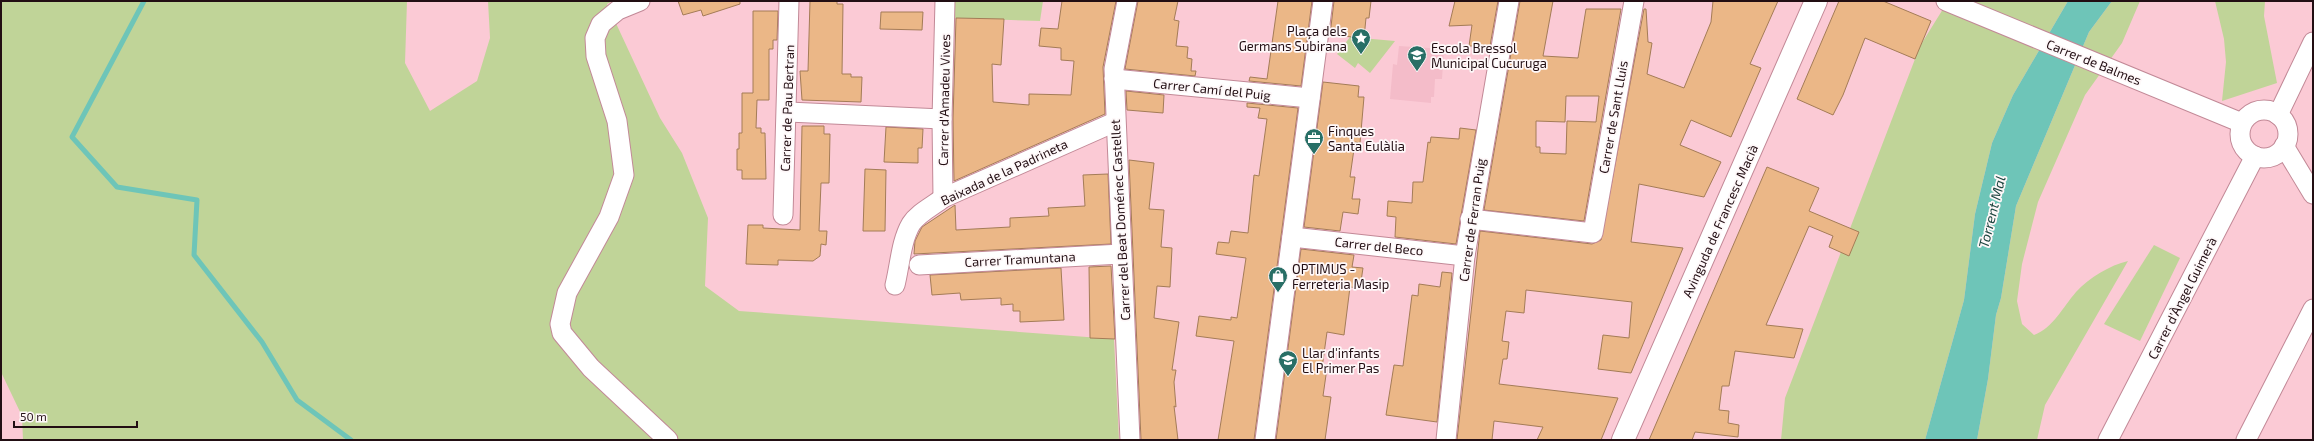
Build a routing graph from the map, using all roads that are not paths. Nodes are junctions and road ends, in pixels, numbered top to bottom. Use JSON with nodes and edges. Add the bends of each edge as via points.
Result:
{"nodes":[{"id":1,"x":640,"y":1,"type":"edge"},
{"id":2,"x":789,"y":1,"type":"edge"},
{"id":3,"x":945,"y":1,"type":"edge"},
{"id":4,"x":1126,"y":1,"type":"edge"},
{"id":5,"x":1324,"y":1,"type":"edge"},
{"id":6,"x":1509,"y":1,"type":"edge"},
{"id":7,"x":1634,"y":1,"type":"edge"},
{"id":8,"x":1816,"y":1,"type":"edge"},
{"id":9,"x":1946,"y":1,"type":"edge"},
{"id":10,"x":2313,"y":42,"type":"edge"},
{"id":11,"x":1114,"y":79,"type":"junction"},
{"id":12,"x":1310,"y":98,"type":"junction"},
{"id":13,"x":788,"y":112,"type":"junction"},
{"id":14,"x":2278,"y":115,"type":"junction"},
{"id":15,"x":942,"y":119,"type":"junction"},
{"id":16,"x":2236,"y":120,"type":"junction"},
{"id":17,"x":1115,"y":122,"type":"junction"},
{"id":18,"x":2284,"y":146,"type":"junction"},
{"id":19,"x":2255,"y":156,"type":"junction"},
{"id":20,"x":2313,"y":194,"type":"edge"},
{"id":21,"x":943,"y":198,"type":"junction"},
{"id":22,"x":783,"y":215,"type":"dead end"},
{"id":23,"x":1470,"y":219,"type":"junction"},
{"id":24,"x":1292,"y":237,"type":"junction"},
{"id":25,"x":1121,"y":254,"type":"junction"},
{"id":26,"x":1465,"y":256,"type":"junction"},
{"id":27,"x":919,"y":265,"type":"dead end"},
{"id":28,"x":895,"y":285,"type":"dead end"},
{"id":29,"x":2313,"y":309,"type":"edge"},
{"id":30,"x":668,"y":440,"type":"edge"},
{"id":31,"x":1130,"y":440,"type":"edge"},
{"id":32,"x":1265,"y":440,"type":"edge"},
{"id":33,"x":1446,"y":440,"type":"edge"},
{"id":34,"x":1623,"y":440,"type":"edge"},
{"id":35,"x":2108,"y":440,"type":"edge"},
{"id":36,"x":2246,"y":440,"type":"edge"}],
"edges":[{"from":1,"to":30,"type":"street","via":[[618,10],[602,24],[595,38],[595,47],[617,121],[624,175],[609,217],[567,293],[560,324],[562,333],[591,368]]},
{"from":2,"to":13,"type":"street","name":"Carrer de Pau Bertran"},
{"from":3,"to":15,"type":"street","name":"Carrer d'Amadeu Vives"},
{"from":4,"to":11,"type":"street","name":"Carrer del Beat Doménec Castellet"},
{"from":5,"to":12,"type":"street"},
{"from":6,"to":23,"type":"street","name":"Carrer de Ferran Puig"},
{"from":7,"to":23,"type":"street","name":"Carrer de Sant Lluis","via":[[1593,234]]},
{"from":8,"to":34,"type":"street","name":"Avinguda de Francesc Macià"},
{"from":9,"to":16,"type":"street","name":"Carrer de Balmes"},
{"from":10,"to":14,"type":"street"},
{"from":11,"to":12,"type":"street","name":"Carrer Camí del Puig"},
{"from":11,"to":17,"type":"street","name":"Carrer del Beat Doménec Castellet"},
{"from":12,"to":24,"type":"street"},
{"from":13,"to":15,"type":"street"},
{"from":13,"to":22,"type":"street","name":"Carrer de Pau Bertran"},
{"from":14,"to":16,"type":"street","via":[[2259,110]]},
{"from":14,"to":18,"type":"street","via":[[2288,133]]},
{"from":15,"to":21,"type":"street","name":"Carrer d'Amadeu Vives"},
{"from":16,"to":19,"type":"street","via":[[2243,146]]},
{"from":17,"to":21,"type":"street","name":"Baixada de la Padrineta"},
{"from":17,"to":25,"type":"street","name":"Carrer del Beat Doménec Castellet"},
{"from":18,"to":19,"type":"street","via":[[2275,155],[2262,158]]},
{"from":18,"to":20,"type":"street"},
{"from":19,"to":35,"type":"street","name":"Carrer d'Àngel Guimerà"},
{"from":21,"to":28,"type":"street","name":"Baixada de la Padrineta","via":[[912,223],[904,244]]},
{"from":23,"to":26,"type":"street","name":"Carrer de Ferran Puig"},
{"from":24,"to":26,"type":"street","name":"Carrer del Beco"},
{"from":24,"to":32,"type":"street"},
{"from":25,"to":27,"type":"street","name":"Carrer Tramuntana"},
{"from":25,"to":31,"type":"street","name":"Carrer del Beat Doménec Castellet"},
{"from":26,"to":33,"type":"street","name":"Carrer de Ferran Puig"},
{"from":29,"to":36,"type":"street"}]}
